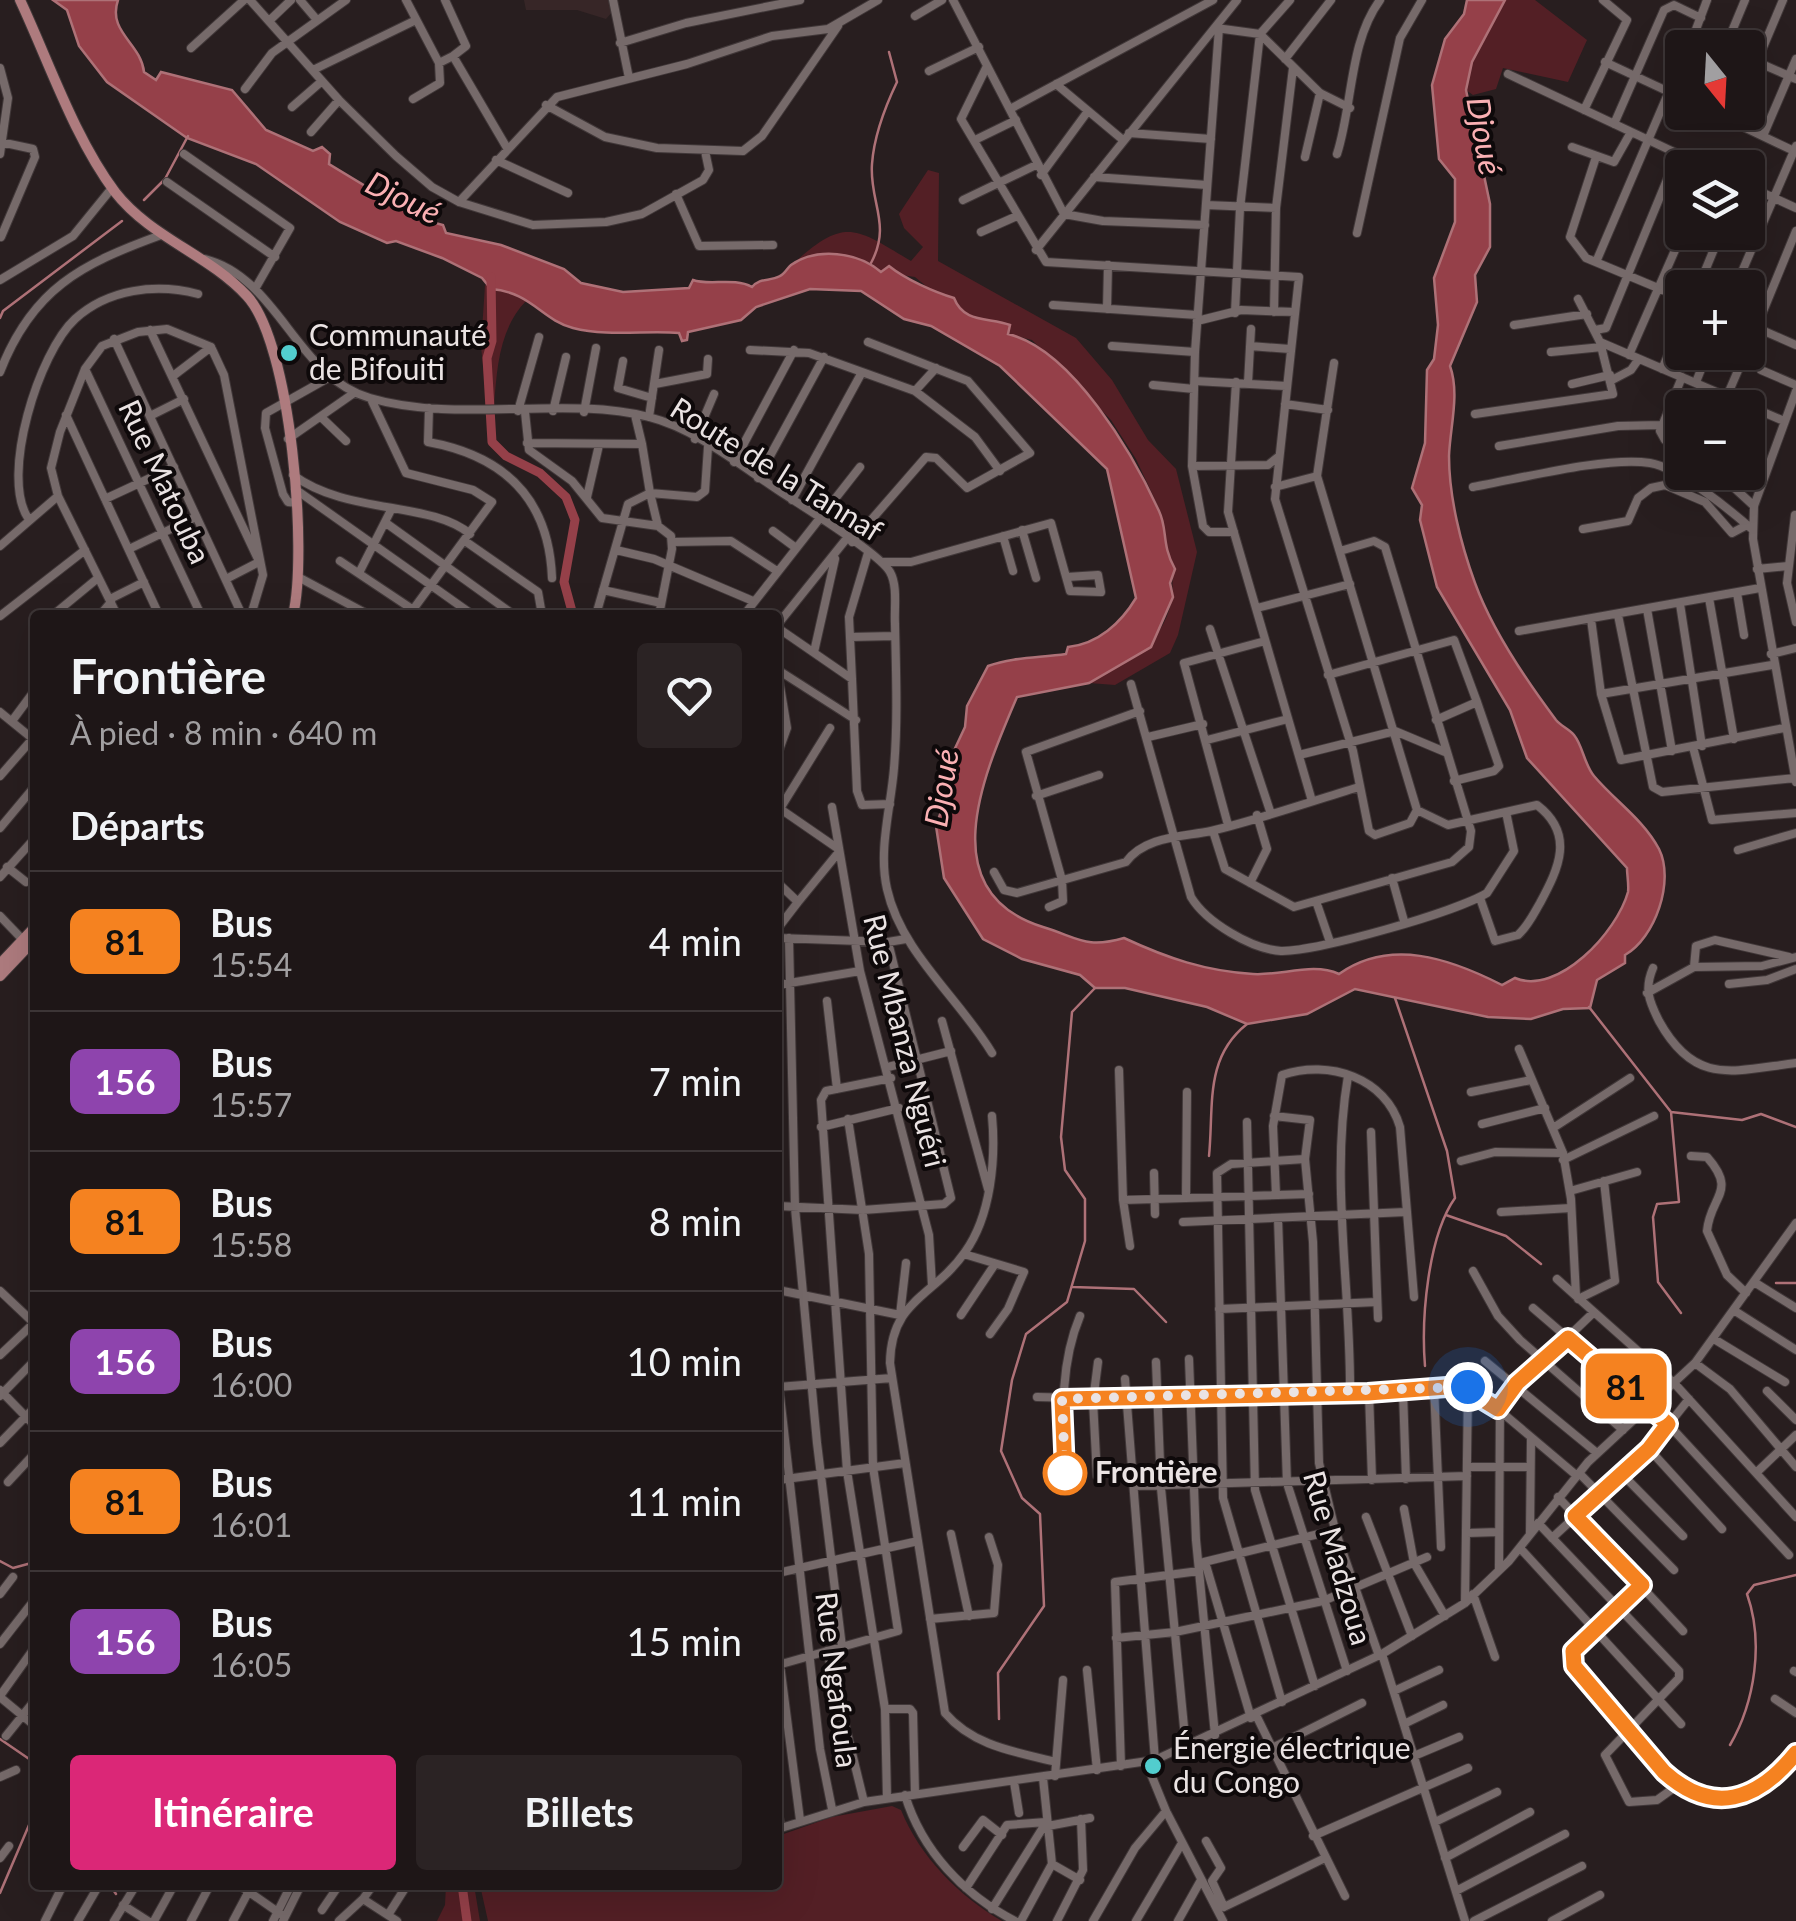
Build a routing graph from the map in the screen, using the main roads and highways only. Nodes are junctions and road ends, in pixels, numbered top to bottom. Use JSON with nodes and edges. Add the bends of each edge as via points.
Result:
{"nodes":[{"id":1,"x":20,"y":0,"type":"edge"},
{"id":2,"x":293,"y":610,"type":"edge"},
{"id":3,"x":29,"y":940,"type":"edge"},
{"id":4,"x":0,"y":964,"type":"edge"},
{"id":5,"x":0,"y":976,"type":"edge"}],
"edges":[{"from":1,"to":2,"type":"main road","via":[[112,188],[161,236],[246,294],[260,314],[274,350],[293,475],[300,578]]},
{"from":3,"to":4,"type":"main road"},
{"from":3,"to":5,"type":"main road"}]}
